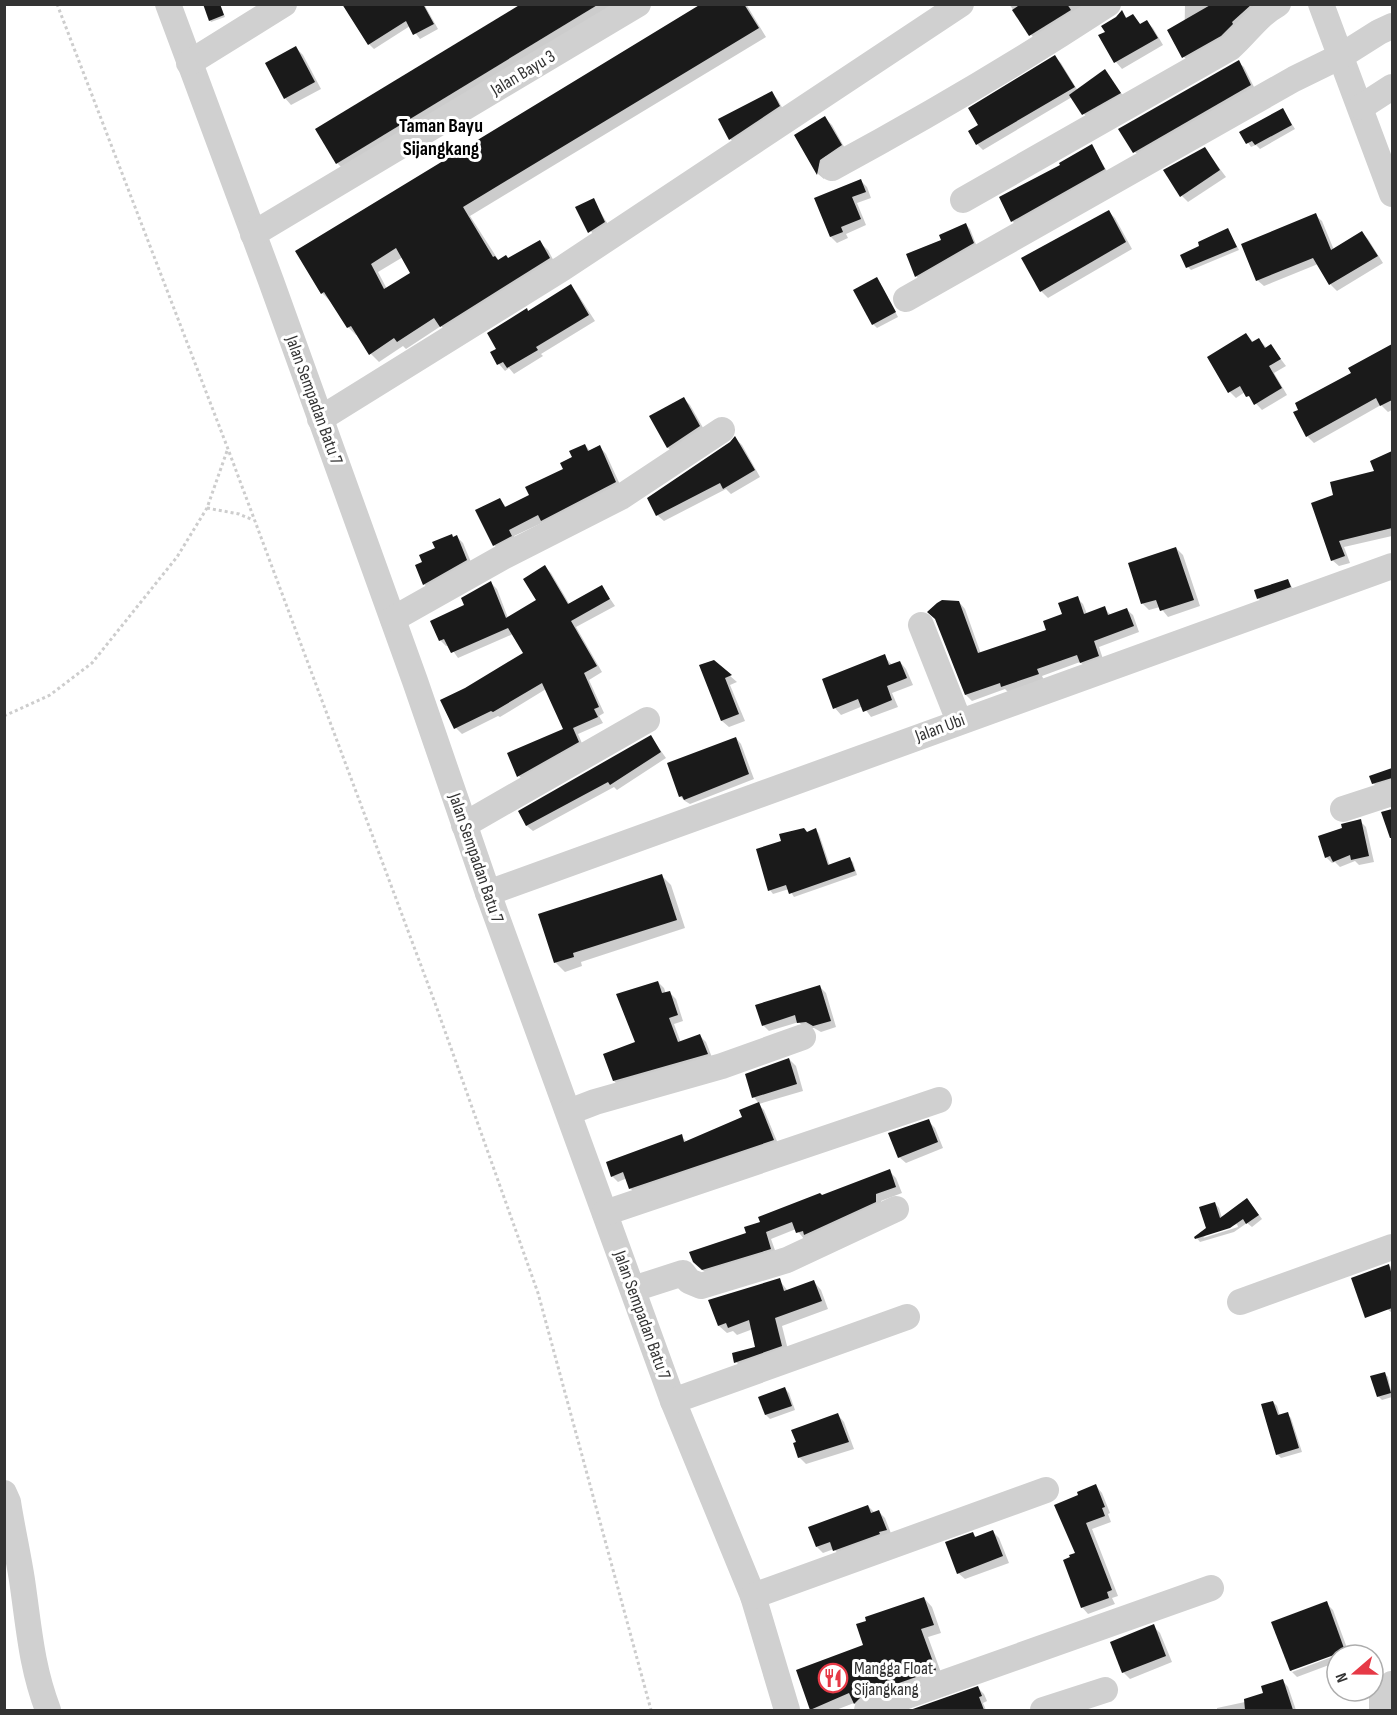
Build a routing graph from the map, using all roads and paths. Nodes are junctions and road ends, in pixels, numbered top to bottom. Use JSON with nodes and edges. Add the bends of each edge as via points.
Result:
{"nodes":[{"id":1,"x":57,"y":4,"type":"edge"},
{"id":2,"x":168,"y":4,"type":"edge"},
{"id":3,"x":284,"y":4,"type":"edge"},
{"id":4,"x":638,"y":4,"type":"edge"},
{"id":5,"x":961,"y":4,"type":"edge"},
{"id":6,"x":1108,"y":4,"type":"edge"},
{"id":7,"x":1278,"y":4,"type":"edge"},
{"id":8,"x":1321,"y":4,"type":"edge"},
{"id":9,"x":1392,"y":26,"type":"edge"},
{"id":10,"x":1341,"y":57,"type":"junction"},
{"id":11,"x":189,"y":63,"type":"junction"},
{"id":12,"x":1392,"y":87,"type":"edge"},
{"id":13,"x":1361,"y":107,"type":"junction"},
{"id":14,"x":832,"y":168,"type":"dead end"},
{"id":15,"x":1392,"y":194,"type":"edge"},
{"id":16,"x":963,"y":200,"type":"dead end"},
{"id":17,"x":253,"y":234,"type":"junction"},
{"id":18,"x":906,"y":299,"type":"dead end"},
{"id":19,"x":321,"y":419,"type":"junction"},
{"id":20,"x":722,"y":430,"type":"dead end"},
{"id":21,"x":228,"y":449,"type":"junction"},
{"id":22,"x":207,"y":508,"type":"junction"},
{"id":23,"x":255,"y":521,"type":"junction"},
{"id":24,"x":1392,"y":566,"type":"edge"},
{"id":25,"x":393,"y":620,"type":"junction"},
{"id":26,"x":921,"y":625,"type":"dead end"},
{"id":27,"x":4,"y":716,"type":"edge"},
{"id":28,"x":647,"y":720,"type":"dead end"},
{"id":29,"x":959,"y":722,"type":"junction"},
{"id":30,"x":1392,"y":793,"type":"edge"},
{"id":31,"x":1343,"y":809,"type":"dead end"},
{"id":32,"x":464,"y":825,"type":"junction"},
{"id":33,"x":488,"y":893,"type":"junction"},
{"id":34,"x":802,"y":1037,"type":"dead end"},
{"id":35,"x":939,"y":1100,"type":"dead end"},
{"id":36,"x":568,"y":1112,"type":"junction"},
{"id":37,"x":896,"y":1209,"type":"dead end"},
{"id":38,"x":605,"y":1213,"type":"junction"},
{"id":39,"x":1392,"y":1247,"type":"edge"},
{"id":40,"x":633,"y":1288,"type":"junction"},
{"id":41,"x":1240,"y":1302,"type":"dead end"},
{"id":42,"x":907,"y":1317,"type":"dead end"},
{"id":43,"x":673,"y":1401,"type":"junction"},
{"id":44,"x":1046,"y":1490,"type":"dead end"},
{"id":45,"x":4,"y":1493,"type":"edge"},
{"id":46,"x":1211,"y":1588,"type":"dead end"},
{"id":47,"x":753,"y":1596,"type":"junction"},
{"id":48,"x":1392,"y":1684,"type":"edge"},
{"id":49,"x":1105,"y":1690,"type":"dead end"},
{"id":50,"x":48,"y":1710,"type":"edge"},
{"id":51,"x":651,"y":1710,"type":"edge"},
{"id":52,"x":787,"y":1710,"type":"edge"},
{"id":53,"x":867,"y":1710,"type":"edge"},
{"id":54,"x":1043,"y":1710,"type":"edge"},
{"id":55,"x":1382,"y":1710,"type":"edge"}],
"edges":[{"from":1,"to":21,"type":"path"},
{"from":2,"to":11,"type":"street","name":"Jalan Sempadan Batu 7"},
{"from":3,"to":11,"type":"street"},
{"from":4,"to":17,"type":"street","name":"Jalan Bayu 3"},
{"from":5,"to":19,"type":"street","via":[[563,268]]},
{"from":6,"to":14,"type":"street","via":[[1050,42]]},
{"from":7,"to":16,"type":"street","via":[[1259,16],[1230,48]]},
{"from":8,"to":10,"type":"street"},
{"from":9,"to":10,"type":"street"},
{"from":10,"to":13,"type":"street"},
{"from":10,"to":18,"type":"street","via":[[1294,79]]},
{"from":11,"to":17,"type":"street","name":"Jalan Sempadan Batu 7"},
{"from":12,"to":13,"type":"street"},
{"from":13,"to":15,"type":"street"},
{"from":17,"to":19,"type":"street","name":"Jalan Sempadan Batu 7"},
{"from":19,"to":25,"type":"street","name":"Jalan Sempadan Batu 7"},
{"from":20,"to":25,"type":"street","via":[[621,497],[503,557]]},
{"from":21,"to":22,"type":"path"},
{"from":21,"to":23,"type":"path"},
{"from":22,"to":23,"type":"path"},
{"from":22,"to":27,"type":"path","via":[[177,557],[92,663],[50,695]]},
{"from":23,"to":51,"type":"path","via":[[435,1003],[538,1293]]},
{"from":24,"to":29,"type":"street","name":"Jalan Ubi"},
{"from":25,"to":32,"type":"street","name":"Jalan Sempadan Batu 7"},
{"from":26,"to":29,"type":"street"},
{"from":28,"to":32,"type":"street"},
{"from":29,"to":33,"type":"street","name":"Jalan Ubi"},
{"from":30,"to":31,"type":"street"},
{"from":32,"to":33,"type":"street","name":"Jalan Sempadan Batu 7"},
{"from":33,"to":36,"type":"street","name":"Jalan Sempadan Batu 7"},
{"from":34,"to":36,"type":"street","via":[[722,1066]]},
{"from":35,"to":38,"type":"street"},
{"from":36,"to":38,"type":"street","name":"Jalan Sempadan Batu 7"},
{"from":37,"to":40,"type":"street","via":[[765,1267],[701,1286],[683,1273]]},
{"from":38,"to":40,"type":"street","name":"Jalan Sempadan Batu 7"},
{"from":39,"to":41,"type":"street"},
{"from":40,"to":43,"type":"street","name":"Jalan Sempadan Batu 7"},
{"from":42,"to":43,"type":"street"},
{"from":43,"to":47,"type":"street","name":"Jalan Sempadan Batu 7"},
{"from":44,"to":47,"type":"street"},
{"from":45,"to":50,"type":"street","via":[[21,1576],[30,1649]]},
{"from":46,"to":53,"type":"street"},
{"from":47,"to":52,"type":"street","name":"Jalan Sempadan Batu 7"},
{"from":48,"to":55,"type":"street","via":[[1382,1697]]},
{"from":49,"to":54,"type":"street"}]}
